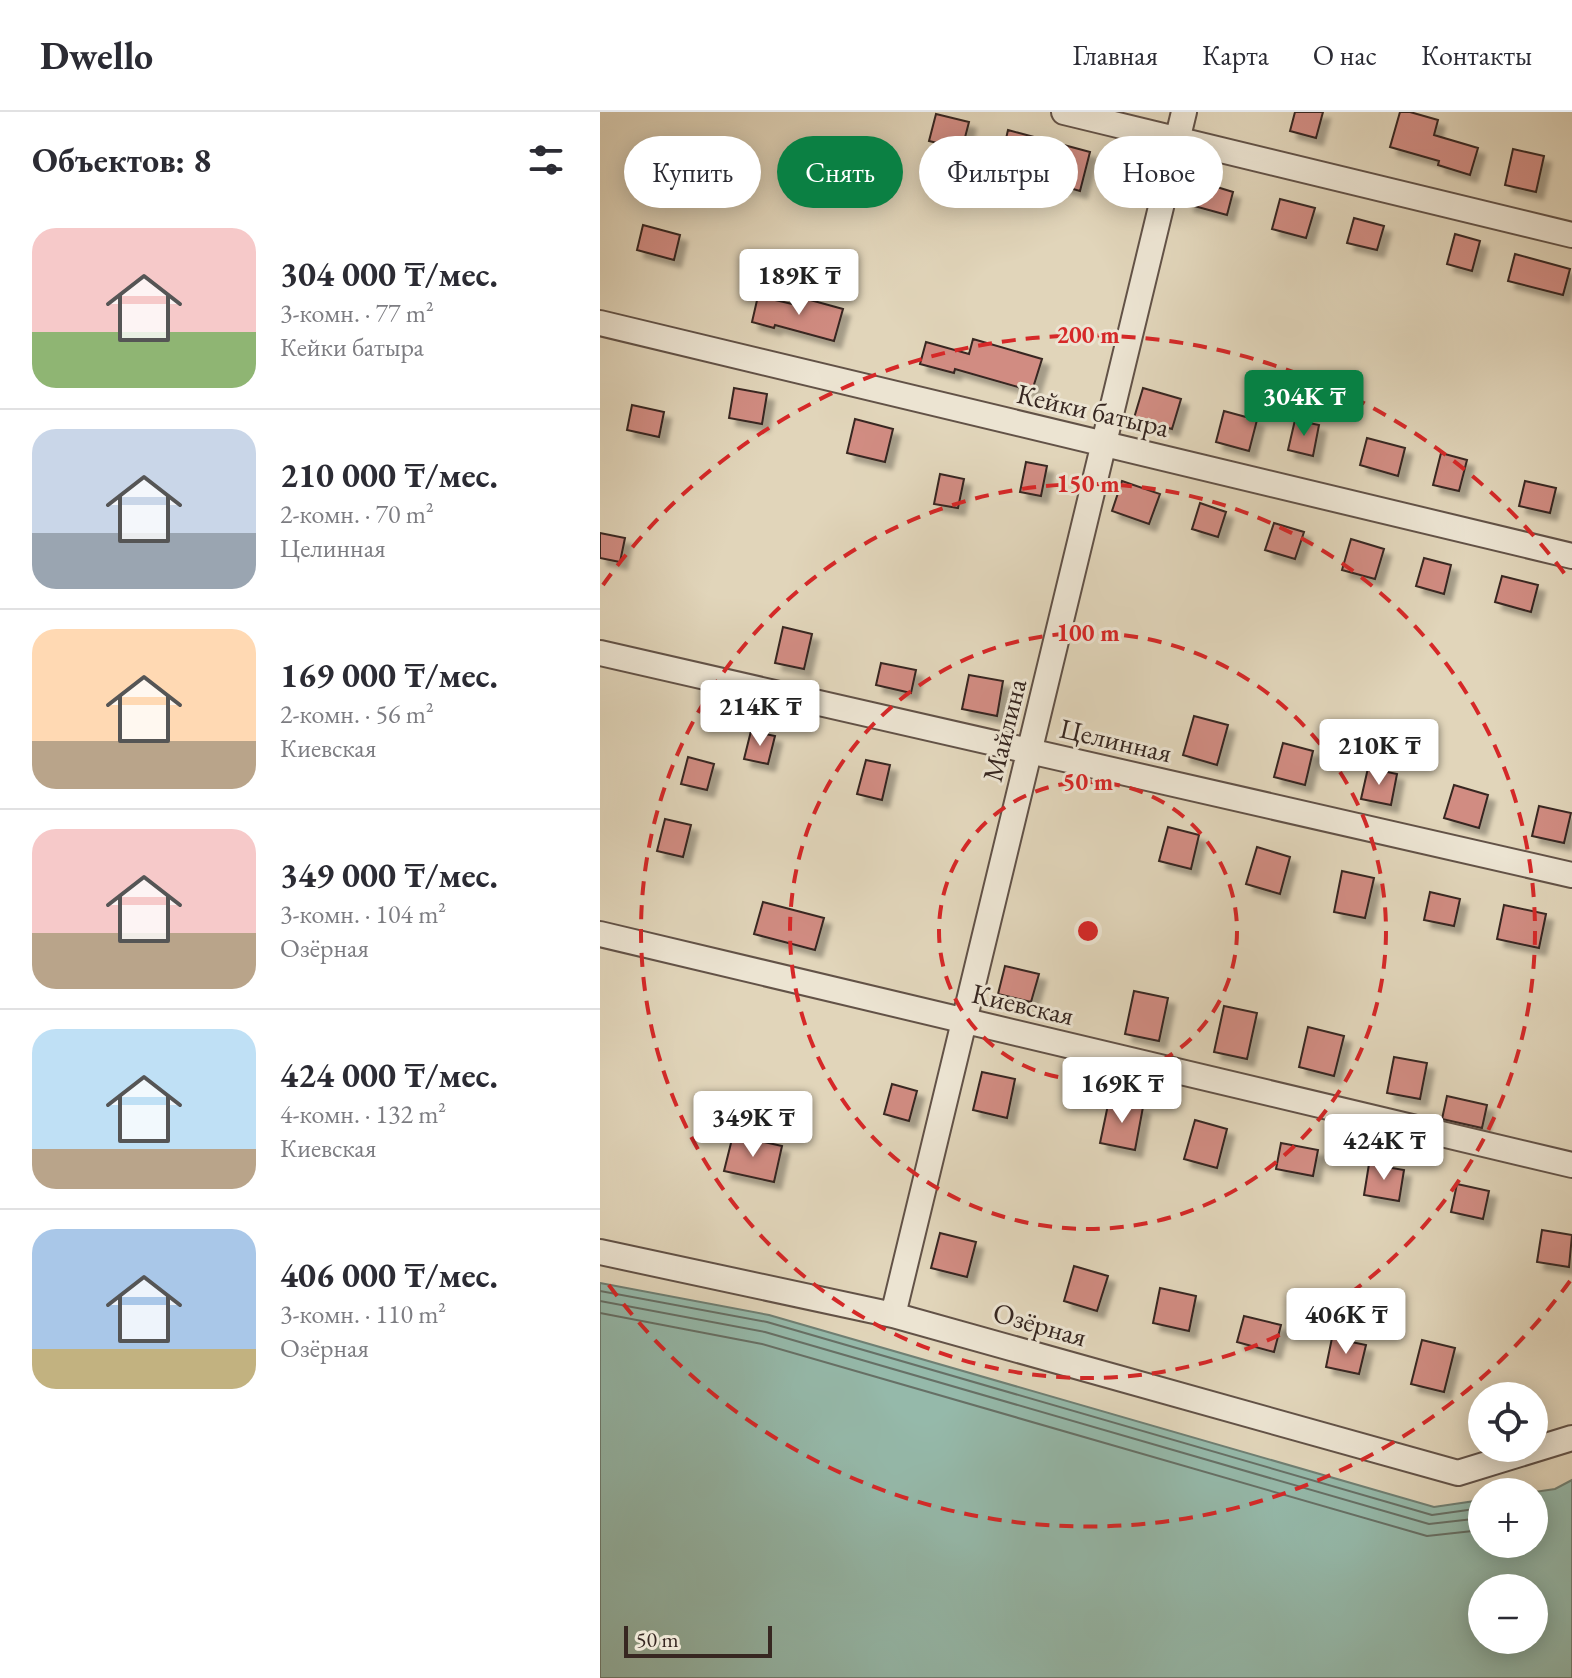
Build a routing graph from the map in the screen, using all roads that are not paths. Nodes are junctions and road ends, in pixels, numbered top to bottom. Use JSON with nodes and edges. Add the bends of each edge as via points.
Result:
{"nodes":[{"id":1,"x":1064,"y":112,"type":"edge"},
{"id":2,"x":1184,"y":112,"type":"edge"},
{"id":3,"x":1164,"y":136,"type":"edge"},
{"id":4,"x":1178,"y":136,"type":"edge"},
{"id":5,"x":1223,"y":150,"type":"edge"},
{"id":6,"x":1160,"y":208,"type":"edge"},
{"id":7,"x":1572,"y":235,"type":"edge"},
{"id":8,"x":600,"y":323,"type":"edge"},
{"id":9,"x":1104,"y":444,"type":"junction"},
{"id":10,"x":1572,"y":556,"type":"edge"},
{"id":11,"x":600,"y":653,"type":"edge"},
{"id":12,"x":1030,"y":751,"type":"junction"},
{"id":13,"x":1572,"y":875,"type":"edge"},
{"id":14,"x":600,"y":934,"type":"edge"},
{"id":15,"x":964,"y":1021,"type":"junction"},
{"id":16,"x":1572,"y":1165,"type":"edge"},
{"id":17,"x":600,"y":1252,"type":"edge"},
{"id":18,"x":893,"y":1315,"type":"junction"},
{"id":19,"x":1572,"y":1438,"type":"edge"}],
"edges":[{"from":1,"to":3,"type":"street"},
{"from":2,"to":4,"type":"street","name":"Майлина"},
{"from":5,"to":7,"type":"street"},
{"from":6,"to":9,"type":"street","name":"Майлина"},
{"from":8,"to":9,"type":"street","name":"Кейки батыра"},
{"from":9,"to":10,"type":"street","name":"Кейки батыра"},
{"from":9,"to":12,"type":"street","name":"Майлина"},
{"from":11,"to":12,"type":"street","name":"Целинная"},
{"from":12,"to":13,"type":"street","name":"Целинная"},
{"from":12,"to":15,"type":"street","name":"Майлина"},
{"from":14,"to":15,"type":"street","name":"Киевская"},
{"from":15,"to":16,"type":"street","name":"Киевская"},
{"from":15,"to":18,"type":"street","name":"Майлина"},
{"from":17,"to":18,"type":"street","name":"Озёрная"},
{"from":18,"to":19,"type":"street","name":"Озёрная","via":[[1458,1473]]}]}
